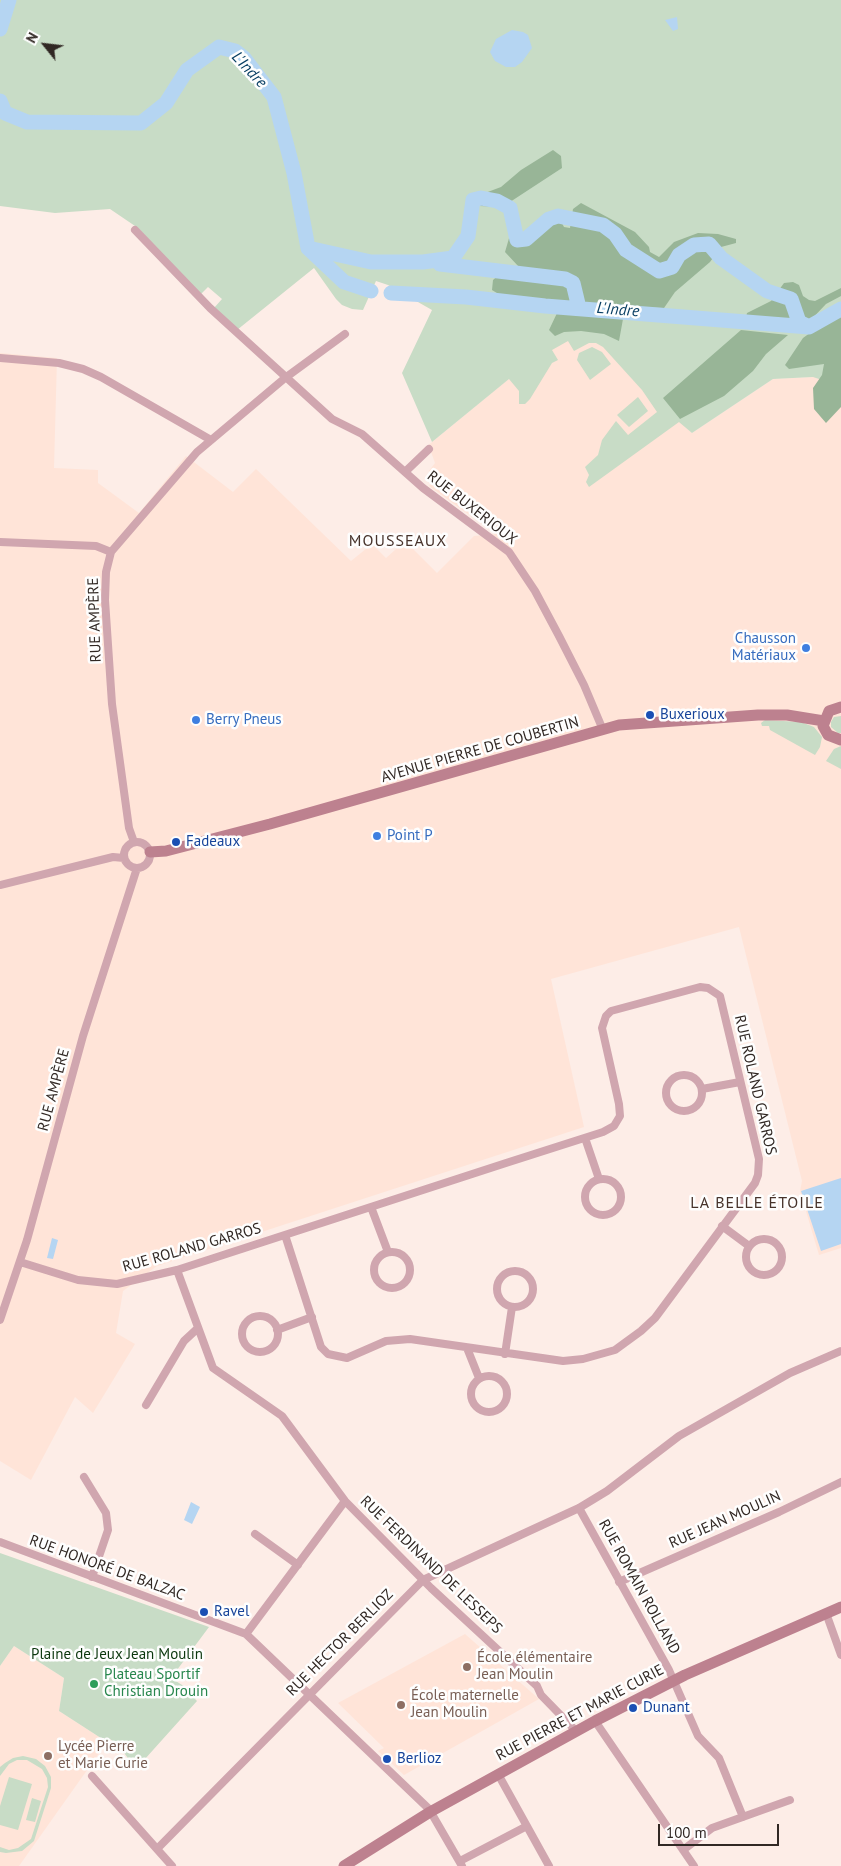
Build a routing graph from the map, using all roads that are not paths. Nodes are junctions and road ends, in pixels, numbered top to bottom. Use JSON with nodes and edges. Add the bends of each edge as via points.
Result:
{"nodes":[{"id":1,"x":135,"y":230,"type":"dead end"},
{"id":2,"x":345,"y":334,"type":"dead end"},
{"id":3,"x":0,"y":358,"type":"edge"},
{"id":4,"x":285,"y":378,"type":"junction"},
{"id":5,"x":211,"y":440,"type":"junction"},
{"id":6,"x":430,"y":449,"type":"dead end"},
{"id":7,"x":405,"y":472,"type":"junction"},
{"id":8,"x":0,"y":542,"type":"edge"},
{"id":9,"x":111,"y":552,"type":"junction"},
{"id":10,"x":841,"y":707,"type":"edge"},
{"id":11,"x":824,"y":721,"type":"junction"},
{"id":12,"x":603,"y":730,"type":"junction"},
{"id":13,"x":841,"y":740,"type":"edge"},
{"id":14,"x":134,"y":842,"type":"junction"},
{"id":15,"x":150,"y":852,"type":"junction"},
{"id":16,"x":124,"y":858,"type":"junction"},
{"id":17,"x":137,"y":868,"type":"junction"},
{"id":18,"x":0,"y":885,"type":"edge"},
{"id":19,"x":740,"y":1082,"type":"junction"},
{"id":20,"x":702,"y":1089,"type":"junction"},
{"id":21,"x":585,"y":1138,"type":"junction"},
{"id":22,"x":599,"y":1179,"type":"junction"},
{"id":23,"x":371,"y":1207,"type":"junction"},
{"id":24,"x":722,"y":1226,"type":"junction"},
{"id":25,"x":285,"y":1235,"type":"junction"},
{"id":26,"x":749,"y":1246,"type":"junction"},
{"id":27,"x":388,"y":1252,"type":"junction"},
{"id":28,"x":20,"y":1262,"type":"junction"},
{"id":29,"x":177,"y":1270,"type":"junction"},
{"id":30,"x":512,"y":1307,"type":"junction"},
{"id":31,"x":312,"y":1317,"type":"junction"},
{"id":32,"x":0,"y":1320,"type":"edge"},
{"id":33,"x":198,"y":1328,"type":"junction"},
{"id":34,"x":278,"y":1330,"type":"junction"},
{"id":35,"x":467,"y":1348,"type":"junction"},
{"id":36,"x":841,"y":1351,"type":"edge"},
{"id":37,"x":505,"y":1354,"type":"junction"},
{"id":38,"x":479,"y":1378,"type":"junction"},
{"id":39,"x":146,"y":1405,"type":"dead end"},
{"id":40,"x":84,"y":1476,"type":"dead end"},
{"id":41,"x":841,"y":1482,"type":"edge"},
{"id":42,"x":346,"y":1500,"type":"junction"},
{"id":43,"x":579,"y":1508,"type":"junction"},
{"id":44,"x":254,"y":1534,"type":"dead end"},
{"id":45,"x":0,"y":1542,"type":"edge"},
{"id":46,"x":298,"y":1565,"type":"junction"},
{"id":47,"x":92,"y":1577,"type":"junction"},
{"id":48,"x":423,"y":1580,"type":"junction"},
{"id":49,"x":619,"y":1582,"type":"junction"},
{"id":50,"x":841,"y":1607,"type":"edge"},
{"id":51,"x":826,"y":1613,"type":"junction"},
{"id":52,"x":246,"y":1634,"type":"junction"},
{"id":53,"x":841,"y":1655,"type":"edge"},
{"id":54,"x":674,"y":1681,"type":"junction"},
{"id":55,"x":309,"y":1694,"type":"junction"},
{"id":56,"x":595,"y":1721,"type":"junction"},
{"id":57,"x":576,"y":1731,"type":"junction"},
{"id":58,"x":498,"y":1774,"type":"junction"},
{"id":59,"x":92,"y":1776,"type":"dead end"},
{"id":60,"x":790,"y":1800,"type":"dead end"},
{"id":61,"x":430,"y":1812,"type":"junction"},
{"id":62,"x":743,"y":1817,"type":"junction"},
{"id":63,"x":527,"y":1826,"type":"junction"},
{"id":64,"x":157,"y":1849,"type":"junction"},
{"id":65,"x":683,"y":1850,"type":"junction"},
{"id":66,"x":461,"y":1864,"type":"edge"},
{"id":67,"x":172,"y":1866,"type":"edge"},
{"id":68,"x":344,"y":1866,"type":"edge"},
{"id":69,"x":549,"y":1866,"type":"edge"},
{"id":70,"x":694,"y":1866,"type":"edge"}],
"edges":[{"from":1,"to":4,"type":"street","via":[[210,308]]},
{"from":2,"to":4,"type":"street","name":"RUE AMPÈRE"},
{"from":3,"to":5,"type":"street","via":[[83,369]]},
{"from":4,"to":5,"type":"street","name":"RUE AMPÈRE"},
{"from":4,"to":7,"type":"street","name":"RUE BUXERIOUX","via":[[332,419],[362,434]]},
{"from":5,"to":9,"type":"street","name":"RUE AMPÈRE"},
{"from":6,"to":7,"type":"street"},
{"from":7,"to":12,"type":"street","name":"RUE BUXERIOUX","via":[[509,552],[559,636]]},
{"from":8,"to":9,"type":"street","via":[[96,546]]},
{"from":9,"to":14,"type":"street","name":"RUE AMPÈRE","via":[[105,600],[112,704],[129,828]]},
{"from":10,"to":11,"type":"street","via":[[828,711]]},
{"from":11,"to":12,"type":"street","name":"AVENUE PIERRE DE COUBERTIN","via":[[787,715],[731,716],[634,722]]},
{"from":11,"to":13,"type":"street","via":[[828,735]]},
{"from":12,"to":15,"type":"street","name":"AVENUE PIERRE DE COUBERTIN","via":[[224,836]]},
{"from":14,"to":15,"type":"street","via":[[146,845]]},
{"from":14,"to":16,"type":"street","via":[[127,846]]},
{"from":15,"to":17,"type":"street","via":[[148,861]]},
{"from":16,"to":17,"type":"street"},
{"from":16,"to":18,"type":"street","via":[[113,857]]},
{"from":17,"to":28,"type":"street","name":"RUE AMPÈRE","via":[[83,1036]]},
{"from":19,"to":20,"type":"street"},
{"from":19,"to":21,"type":"street","name":"RUE ROLAND GARROS","via":[[720,996],[714,990],[700,987],[611,1011],[602,1022],[602,1028],[620,1116],[614,1126]]},
{"from":19,"to":24,"type":"street","name":"RUE ROLAND GARROS","via":[[759,1168],[754,1183]]},
{"from":20,"to":20,"type":"street","via":[[692,1076],[680,1075],[670,1082],[667,1097],[674,1108],[686,1111],[701,1101]]},
{"from":21,"to":22,"type":"street"},
{"from":21,"to":23,"type":"street","name":"RUE ROLAND GARROS"},
{"from":22,"to":22,"type":"street","via":[[589,1186],[586,1201],[592,1211],[605,1215],[616,1210],[621,1193],[611,1180]]},
{"from":23,"to":25,"type":"street","name":"RUE ROLAND GARROS"},
{"from":23,"to":27,"type":"street"},
{"from":24,"to":26,"type":"street"},
{"from":24,"to":37,"type":"street","name":"RUE ROLAND GARROS","via":[[642,1332],[615,1350],[563,1361]]},
{"from":25,"to":29,"type":"street","name":"RUE ROLAND GARROS"},
{"from":25,"to":31,"type":"street","name":"RUE ROLAND GARROS"},
{"from":26,"to":26,"type":"street","via":[[746,1263],[753,1272],[765,1276],[776,1270],[782,1259],[776,1244],[766,1239]]},
{"from":27,"to":27,"type":"street","via":[[378,1258],[374,1274],[381,1284],[393,1288],[404,1283],[410,1266],[399,1253]]},
{"from":28,"to":29,"type":"street","name":"RUE ROLAND GARROS","via":[[78,1280],[117,1284]]},
{"from":28,"to":32,"type":"street","name":"RUE AMPÈRE"},
{"from":29,"to":33,"type":"street","name":"RUE FERDINAND DE LESSEPS"},
{"from":30,"to":30,"type":"street","via":[[528,1302],[533,1291],[528,1276],[518,1271],[506,1273],[497,1287],[500,1300]]},
{"from":30,"to":37,"type":"street"},
{"from":31,"to":34,"type":"street"},
{"from":31,"to":35,"type":"street","name":"RUE ROLAND GARROS","via":[[321,1347],[339,1358],[396,1340],[410,1339]]},
{"from":33,"to":39,"type":"street","via":[[184,1341]]},
{"from":33,"to":42,"type":"street","name":"RUE FERDINAND DE LESSEPS","via":[[213,1368],[282,1416]]},
{"from":34,"to":34,"type":"street","via":[[272,1320],[256,1316],[246,1322],[242,1338],[249,1348],[261,1352],[272,1347]]},
{"from":35,"to":37,"type":"street","name":"RUE ROLAND GARROS"},
{"from":35,"to":38,"type":"street"},
{"from":36,"to":43,"type":"street","name":"RUE HECTOR BERLIOZ","via":[[790,1373],[679,1436],[607,1491]]},
{"from":38,"to":38,"type":"street","via":[[471,1392],[473,1403],[484,1411],[496,1410],[505,1401],[505,1385],[502,1380],[491,1376]]},
{"from":40,"to":47,"type":"street","via":[[106,1513],[108,1530]]},
{"from":41,"to":49,"type":"street","name":"RUE JEAN MOULIN"},
{"from":42,"to":46,"type":"street"},
{"from":42,"to":48,"type":"street","name":"RUE FERDINAND DE LESSEPS"},
{"from":43,"to":48,"type":"street","name":"RUE HECTOR BERLIOZ"},
{"from":43,"to":49,"type":"street","name":"RUE ROMAIN ROLLAND"},
{"from":44,"to":46,"type":"street"},
{"from":45,"to":47,"type":"street","name":"RUE HONORÉ DE BALZAC"},
{"from":46,"to":52,"type":"street"},
{"from":47,"to":52,"type":"street","name":"RUE HONORÉ DE BALZAC"},
{"from":48,"to":55,"type":"street","name":"RUE HECTOR BERLIOZ"},
{"from":48,"to":57,"type":"street","name":"RUE FERDINAND DE LESSEPS","via":[[537,1686],[541,1695]]},
{"from":49,"to":54,"type":"street","name":"RUE ROMAIN ROLLAND"},
{"from":50,"to":51,"type":"street","name":"RUE PIERRE ET MARIE CURIE"},
{"from":51,"to":53,"type":"street"},
{"from":51,"to":54,"type":"street","name":"RUE PIERRE ET MARIE CURIE"},
{"from":52,"to":55,"type":"street","name":"RUE HONORÉ DE BALZAC"},
{"from":54,"to":56,"type":"street","name":"RUE PIERRE ET MARIE CURIE"},
{"from":54,"to":62,"type":"street","name":"RUE ROMAIN ROLLAND","via":[[698,1736],[719,1758]]},
{"from":55,"to":61,"type":"street","name":"RUE HONORÉ DE BALZAC"},
{"from":55,"to":64,"type":"street","name":"RUE HECTOR BERLIOZ"},
{"from":56,"to":57,"type":"street","name":"RUE PIERRE ET MARIE CURIE"},
{"from":56,"to":65,"type":"street"},
{"from":57,"to":58,"type":"street","name":"RUE PIERRE ET MARIE CURIE"},
{"from":58,"to":61,"type":"street","name":"RUE PIERRE ET MARIE CURIE"},
{"from":58,"to":63,"type":"street"},
{"from":59,"to":64,"type":"street"},
{"from":60,"to":62,"type":"street"},
{"from":61,"to":66,"type":"street","name":"RUE HONORÉ DE BALZAC"},
{"from":61,"to":68,"type":"street","name":"RUE PIERRE ET MARIE CURIE"},
{"from":62,"to":65,"type":"street","via":[[712,1828]]},
{"from":63,"to":66,"type":"street"},
{"from":63,"to":69,"type":"street"},
{"from":64,"to":67,"type":"street"},
{"from":65,"to":70,"type":"street"}]}
